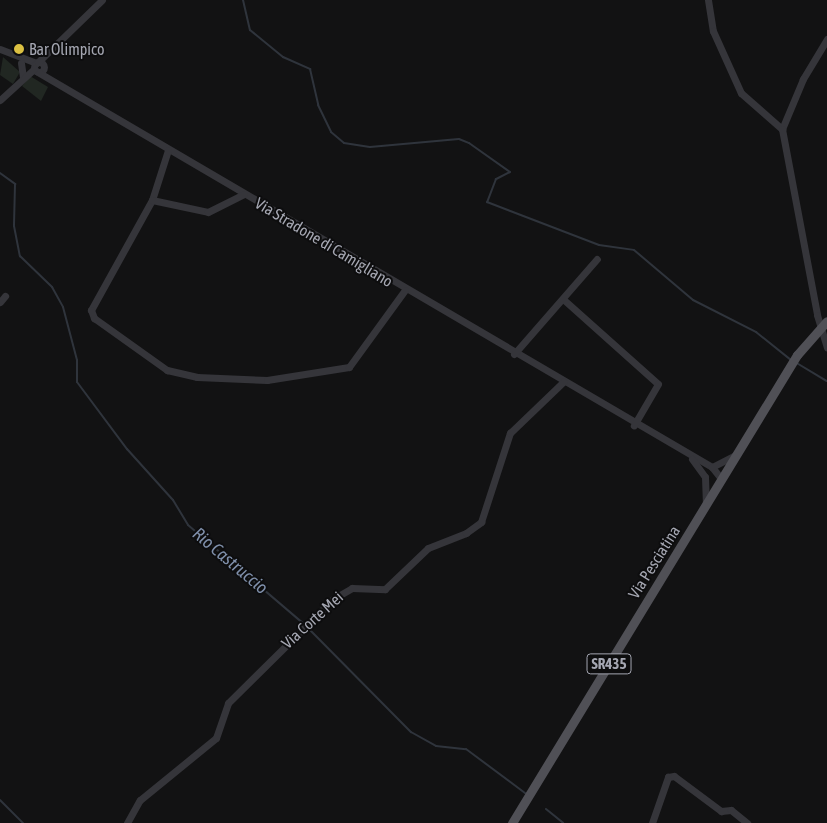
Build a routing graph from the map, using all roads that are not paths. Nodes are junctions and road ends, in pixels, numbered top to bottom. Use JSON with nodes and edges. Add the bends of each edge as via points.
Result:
{"nodes":[{"id":1,"x":102,"y":0,"type":"edge"},
{"id":2,"x":708,"y":0,"type":"edge"},
{"id":3,"x":827,"y":39,"type":"edge"},
{"id":4,"x":0,"y":49,"type":"edge"},
{"id":5,"x":18,"y":61,"type":"junction"},
{"id":6,"x":38,"y":66,"type":"junction"},
{"id":7,"x":24,"y":78,"type":"junction"},
{"id":8,"x":0,"y":100,"type":"edge"},
{"id":9,"x":782,"y":129,"type":"junction"},
{"id":10,"x":168,"y":150,"type":"junction"},
{"id":11,"x":244,"y":194,"type":"junction"},
{"id":12,"x":152,"y":200,"type":"junction"},
{"id":13,"x":597,"y":259,"type":"dead end"},
{"id":14,"x":405,"y":290,"type":"junction"},
{"id":15,"x":5,"y":296,"type":"dead end"},
{"id":16,"x":563,"y":299,"type":"junction"},
{"id":17,"x":0,"y":302,"type":"edge"},
{"id":18,"x":824,"y":324,"type":"edge"},
{"id":19,"x":827,"y":347,"type":"edge"},
{"id":20,"x":514,"y":354,"type":"junction"},
{"id":21,"x":563,"y":382,"type":"junction"},
{"id":22,"x":634,"y":424,"type":"junction"},
{"id":23,"x":739,"y":452,"type":"junction"},
{"id":24,"x":690,"y":457,"type":"junction"},
{"id":25,"x":712,"y":467,"type":"junction"},
{"id":26,"x":705,"y":477,"type":"junction"},
{"id":27,"x":722,"y":480,"type":"junction"},
{"id":28,"x":706,"y":506,"type":"junction"},
{"id":29,"x":127,"y":823,"type":"edge"},
{"id":30,"x":512,"y":823,"type":"edge"},
{"id":31,"x":652,"y":823,"type":"edge"},
{"id":32,"x":747,"y":823,"type":"edge"}],
"edges":[{"from":1,"to":6,"type":"street"},
{"from":2,"to":9,"type":"street","via":[[713,30],[740,93]]},
{"from":3,"to":9,"type":"street"},
{"from":4,"to":5,"type":"street"},
{"from":5,"to":6,"type":"street","name":"Via Stradone di Camigliano"},
{"from":5,"to":7,"type":"street"},
{"from":6,"to":7,"type":"street"},
{"from":6,"to":10,"type":"street","name":"Via Stradone di Camigliano","via":[[54,82]]},
{"from":7,"to":8,"type":"street"},
{"from":9,"to":18,"type":"street"},
{"from":10,"to":11,"type":"street","name":"Via Stradone di Camigliano"},
{"from":10,"to":12,"type":"street","name":"Via Stradone di Camigliano"},
{"from":11,"to":12,"type":"street","name":"Via Stradone di Camigliano","via":[[208,212]]},
{"from":11,"to":14,"type":"street","name":"Via Stradone di Camigliano"},
{"from":12,"to":14,"type":"street","name":"Via Stradone di Camigliano","via":[[90,310],[94,318],[173,373],[267,380],[348,367]]},
{"from":13,"to":16,"type":"street"},
{"from":14,"to":20,"type":"street","name":"Via Stradone di Camigliano"},
{"from":15,"to":17,"type":"street"},
{"from":16,"to":20,"type":"street"},
{"from":16,"to":22,"type":"street","via":[[658,384]]},
{"from":18,"to":19,"type":"street"},
{"from":18,"to":23,"type":"main road","name":"Via Pesciatina","number":"SR435","via":[[793,361]]},
{"from":20,"to":21,"type":"street","name":"Via Stradone di Camigliano"},
{"from":21,"to":22,"type":"street","name":"Via Stradone di Camigliano"},
{"from":21,"to":29,"type":"street","name":"Via Corte Mei","via":[[510,433],[484,517],[476,526],[428,548],[385,589],[352,588],[308,620],[223,709],[216,738],[140,800]]},
{"from":22,"to":24,"type":"street","name":"Via Stradone di Camigliano"},
{"from":23,"to":25,"type":"street"},
{"from":23,"to":27,"type":"main road","name":"Via Pesciatina","number":"SR435"},
{"from":24,"to":25,"type":"street","name":"Via Stradone di Camigliano"},
{"from":24,"to":26,"type":"street","name":"Via Stradone di Camigliano"},
{"from":25,"to":27,"type":"street","name":"Via Stradone di Camigliano"},
{"from":26,"to":27,"type":"street"},
{"from":26,"to":28,"type":"street"},
{"from":27,"to":28,"type":"main road","name":"Via Pesciatina","number":"SR435"},
{"from":28,"to":30,"type":"main road","name":"Via Pesciatina","number":"SR435"},
{"from":31,"to":32,"type":"street","via":[[668,777]]}]}
